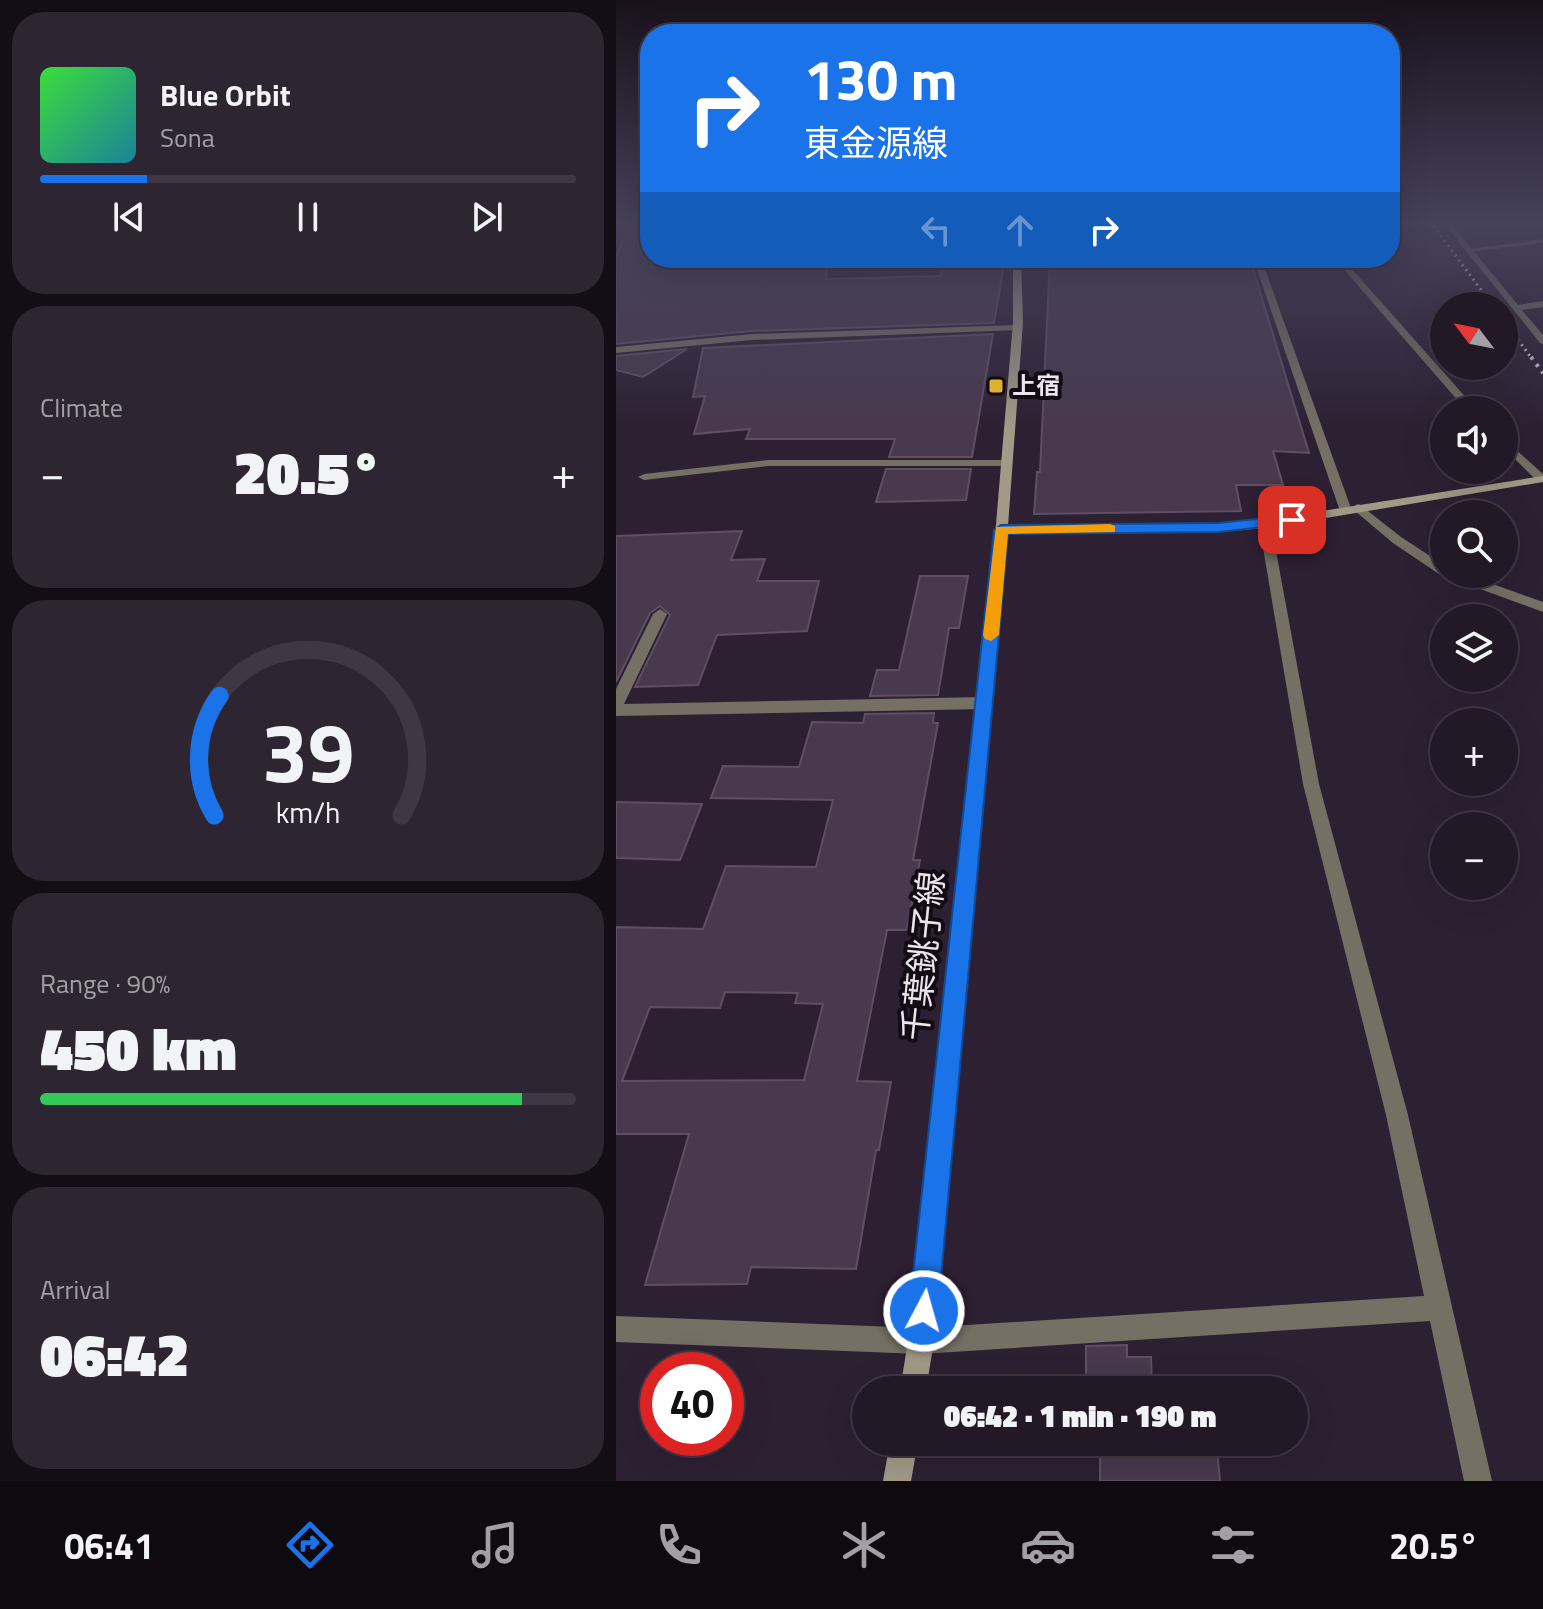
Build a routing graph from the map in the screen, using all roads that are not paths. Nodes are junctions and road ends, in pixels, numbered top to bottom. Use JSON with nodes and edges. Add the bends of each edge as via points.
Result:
{"nodes":[{"id":1,"x":1017,"y":290,"type":"edge"},
{"id":2,"x":1269,"y":290,"type":"edge"},
{"id":3,"x":1366,"y":290,"type":"edge"},
{"id":4,"x":1543,"y":304,"type":"edge"},
{"id":5,"x":1518,"y":308,"type":"edge"},
{"id":6,"x":1518,"y":310,"type":"edge"},
{"id":7,"x":1017,"y":328,"type":"junction"},
{"id":8,"x":1543,"y":341,"type":"edge"},
{"id":9,"x":616,"y":350,"type":"edge"},
{"id":10,"x":1460,"y":396,"type":"edge"},
{"id":11,"x":1518,"y":456,"type":"edge"},
{"id":12,"x":1007,"y":463,"type":"junction"},
{"id":13,"x":644,"y":477,"type":"dead end"},
{"id":14,"x":1542,"y":479,"type":"edge"},
{"id":15,"x":1352,"y":509,"type":"junction"},
{"id":16,"x":1265,"y":524,"type":"junction"},
{"id":17,"x":1001,"y":530,"type":"junction"},
{"id":18,"x":1430,"y":562,"type":"edge"},
{"id":19,"x":1491,"y":588,"type":"edge"},
{"id":20,"x":1543,"y":607,"type":"edge"},
{"id":21,"x":660,"y":614,"type":"dead end"},
{"id":22,"x":985,"y":703,"type":"junction"},
{"id":23,"x":616,"y":704,"type":"edge"},
{"id":24,"x":616,"y":710,"type":"edge"},
{"id":25,"x":1440,"y":1308,"type":"junction"},
{"id":26,"x":616,"y":1329,"type":"edge"},
{"id":27,"x":921,"y":1341,"type":"junction"},
{"id":28,"x":915,"y":1376,"type":"edge"},
{"id":29,"x":901,"y":1456,"type":"edge"},
{"id":30,"x":897,"y":1481,"type":"edge"},
{"id":31,"x":1478,"y":1481,"type":"edge"}],
"edges":[{"from":1,"to":7,"type":"main road","name":"千葉銚子線"},
{"from":2,"to":15,"type":"street"},
{"from":3,"to":10,"type":"street"},
{"from":4,"to":5,"type":"street"},
{"from":6,"to":8,"type":"street"},
{"from":7,"to":9,"type":"street","via":[[752,337]]},
{"from":7,"to":12,"type":"main road","name":"千葉銚子線"},
{"from":11,"to":14,"type":"street"},
{"from":12,"to":13,"type":"street","via":[[768,463]]},
{"from":12,"to":17,"type":"main road","name":"千葉銚子線"},
{"from":14,"to":15,"type":"main road"},
{"from":15,"to":16,"type":"main road"},
{"from":15,"to":18,"type":"street"},
{"from":16,"to":17,"type":"main road"},
{"from":16,"to":25,"type":"street","via":[[1311,784],[1397,1115]]},
{"from":17,"to":22,"type":"main road","name":"千葉銚子線"},
{"from":19,"to":20,"type":"street"},
{"from":21,"to":23,"type":"street"},
{"from":22,"to":24,"type":"street"},
{"from":22,"to":27,"type":"main road","name":"千葉銚子線"},
{"from":25,"to":27,"type":"street"},
{"from":25,"to":31,"type":"street"},
{"from":26,"to":27,"type":"street"},
{"from":27,"to":28,"type":"main road","name":"千葉銚子線"},
{"from":29,"to":30,"type":"main road"}]}
